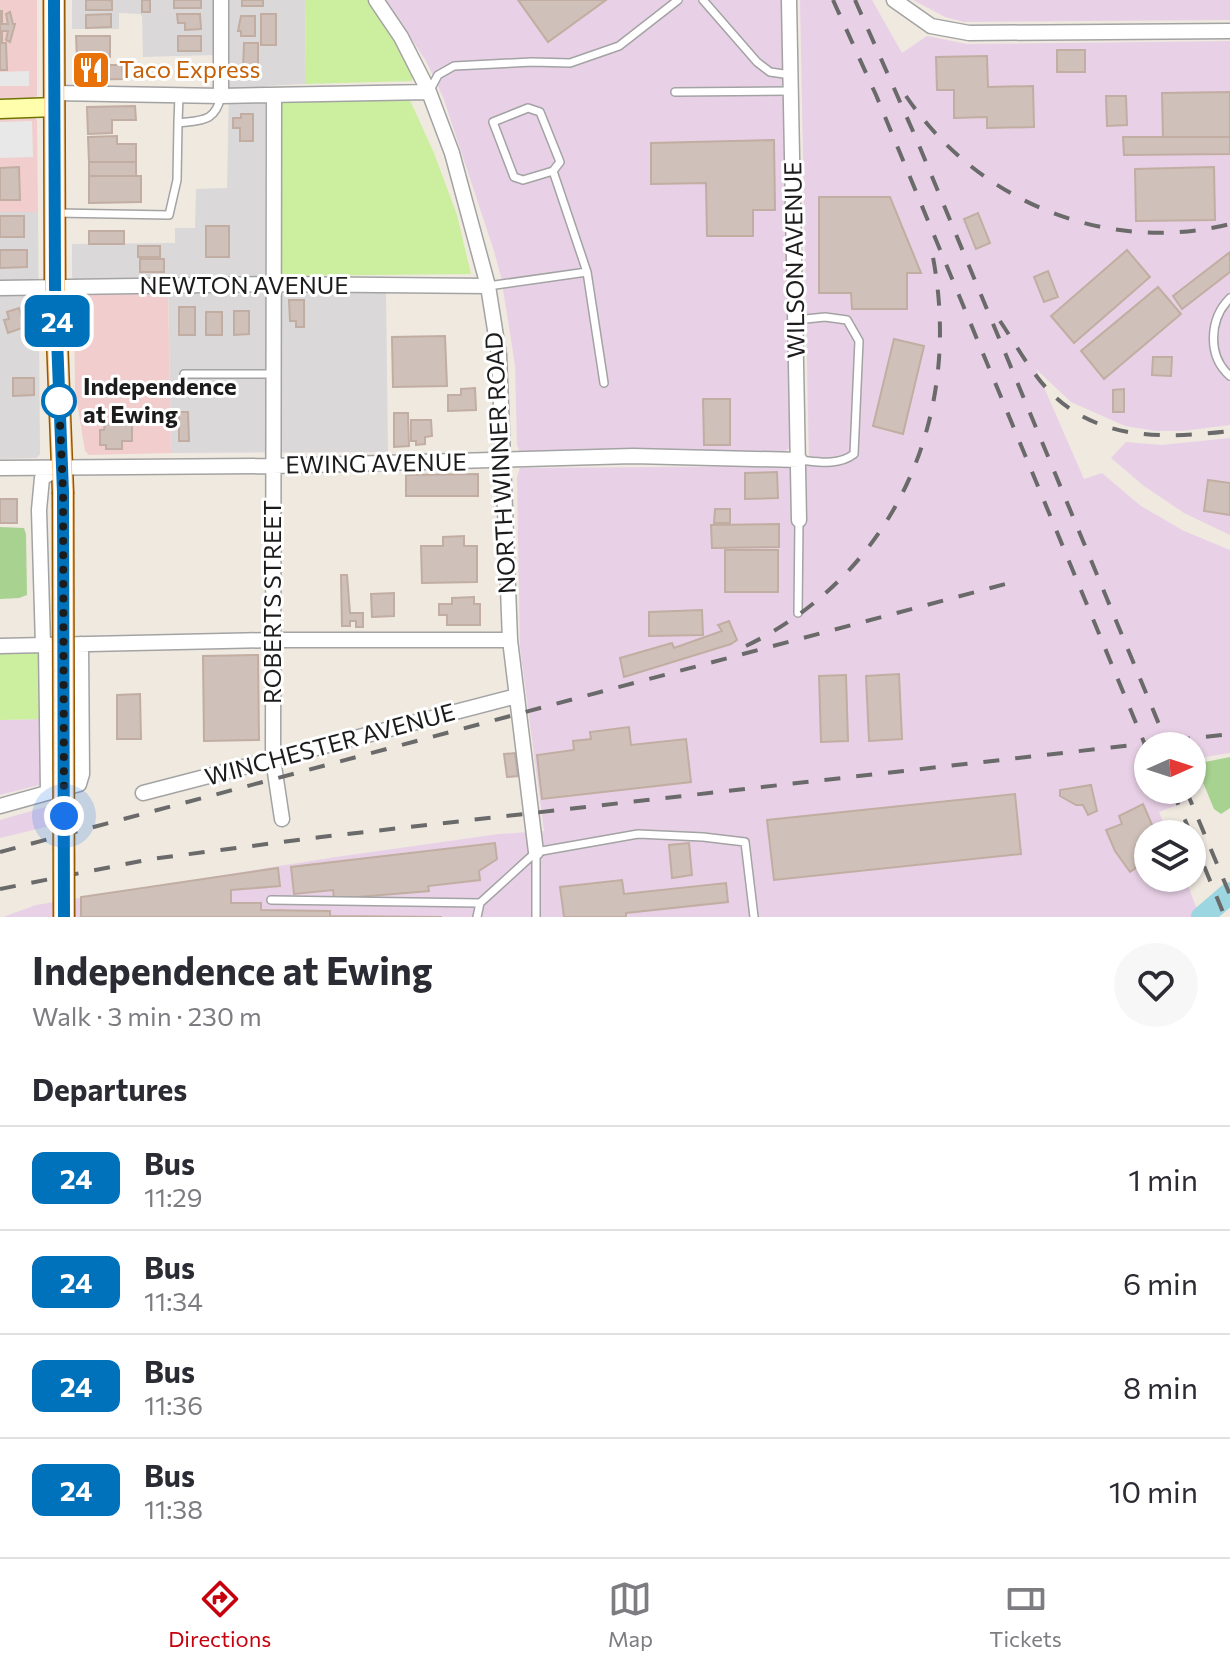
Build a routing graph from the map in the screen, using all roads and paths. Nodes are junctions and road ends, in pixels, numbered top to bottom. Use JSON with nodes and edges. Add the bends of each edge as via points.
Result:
{"nodes":[{"id":1,"x":54,"y":0,"type":"edge"},
{"id":2,"x":221,"y":0,"type":"edge"},
{"id":3,"x":376,"y":0,"type":"edge"},
{"id":4,"x":678,"y":0,"type":"edge"},
{"id":5,"x":703,"y":0,"type":"edge"},
{"id":6,"x":789,"y":0,"type":"edge"},
{"id":7,"x":894,"y":0,"type":"edge"},
{"id":8,"x":1230,"y":31,"type":"edge"},
{"id":9,"x":791,"y":75,"type":"junction"},
{"id":10,"x":791,"y":91,"type":"junction"},
{"id":11,"x":429,"y":92,"type":"junction"},
{"id":12,"x":675,"y":92,"type":"dead end"},
{"id":13,"x":179,"y":95,"type":"junction"},
{"id":14,"x":274,"y":95,"type":"junction"},
{"id":15,"x":221,"y":96,"type":"junction"},
{"id":16,"x":55,"y":100,"type":"junction"},
{"id":17,"x":0,"y":109,"type":"edge"},
{"id":18,"x":178,"y":123,"type":"junction"},
{"id":19,"x":553,"y":171,"type":"junction"},
{"id":20,"x":55,"y":213,"type":"junction"},
{"id":21,"x":587,"y":272,"type":"junction"},
{"id":22,"x":273,"y":284,"type":"junction"},
{"id":23,"x":488,"y":286,"type":"junction"},
{"id":24,"x":55,"y":287,"type":"junction"},
{"id":25,"x":0,"y":288,"type":"edge"},
{"id":26,"x":1230,"y":298,"type":"edge"},
{"id":27,"x":796,"y":320,"type":"junction"},
{"id":28,"x":184,"y":374,"type":"dead end"},
{"id":29,"x":273,"y":374,"type":"junction"},
{"id":30,"x":1230,"y":376,"type":"edge"},
{"id":31,"x":604,"y":383,"type":"dead end"},
{"id":32,"x":504,"y":460,"type":"junction"},
{"id":33,"x":800,"y":460,"type":"junction"},
{"id":34,"x":62,"y":466,"type":"junction"},
{"id":35,"x":273,"y":466,"type":"junction"},
{"id":36,"x":0,"y":468,"type":"edge"},
{"id":37,"x":799,"y":520,"type":"joint"},
{"id":38,"x":798,"y":613,"type":"dead end"},
{"id":39,"x":272,"y":640,"type":"junction"},
{"id":40,"x":510,"y":640,"type":"junction"},
{"id":41,"x":81,"y":644,"type":"junction"},
{"id":42,"x":45,"y":645,"type":"junction"},
{"id":43,"x":0,"y":646,"type":"edge"},
{"id":44,"x":517,"y":696,"type":"junction"},
{"id":45,"x":273,"y":759,"type":"junction"},
{"id":46,"x":48,"y":792,"type":"junction"},
{"id":47,"x":143,"y":793,"type":"dead end"},
{"id":48,"x":0,"y":806,"type":"edge"},
{"id":49,"x":282,"y":819,"type":"dead end"},
{"id":50,"x":536,"y":852,"type":"junction"},
{"id":51,"x":271,"y":900,"type":"dead end"},
{"id":52,"x":480,"y":903,"type":"junction"},
{"id":53,"x":64,"y":917,"type":"edge"},
{"id":54,"x":477,"y":917,"type":"edge"},
{"id":55,"x":536,"y":917,"type":"edge"},
{"id":56,"x":754,"y":917,"type":"edge"}],
"edges":[{"from":1,"to":16,"type":"main road"},
{"from":2,"to":15,"type":"street"},
{"from":3,"to":11,"type":"street","name":"NORTH WINNER ROAD"},
{"from":4,"to":11,"type":"lane","via":[[619,46],[570,63],[454,66],[438,75]]},
{"from":5,"to":9,"type":"lane","via":[[757,62],[770,72]]},
{"from":6,"to":9,"type":"street","name":"WILSON AVENUE"},
{"from":7,"to":8,"type":"street","via":[[931,26],[969,33]]},
{"from":9,"to":10,"type":"street","name":"WILSON AVENUE"},
{"from":10,"to":12,"type":"lane"},
{"from":10,"to":27,"type":"street","name":"WILSON AVENUE"},
{"from":11,"to":14,"type":"street"},
{"from":11,"to":23,"type":"street","name":"NORTH WINNER ROAD","via":[[452,153]]},
{"from":13,"to":15,"type":"street"},
{"from":13,"to":16,"type":"street"},
{"from":13,"to":18,"type":"lane"},
{"from":14,"to":15,"type":"street"},
{"from":14,"to":22,"type":"street","name":"ROBERTS STREET"},
{"from":15,"to":18,"type":"lane","via":[[208,119]]},
{"from":16,"to":17,"type":"street"},
{"from":16,"to":20,"type":"main road"},
{"from":18,"to":20,"type":"lane","via":[[177,180],[169,215]]},
{"from":19,"to":19,"type":"lane","via":[[560,162],[540,112],[528,108],[493,122],[514,177],[523,180]]},
{"from":19,"to":21,"type":"lane"},
{"from":20,"to":24,"type":"main road"},
{"from":21,"to":23,"type":"lane"},
{"from":21,"to":31,"type":"lane"},
{"from":22,"to":23,"type":"street","name":"NEWTON AVENUE"},
{"from":22,"to":24,"type":"street","name":"NEWTON AVENUE"},
{"from":22,"to":29,"type":"street","name":"ROBERTS STREET"},
{"from":23,"to":32,"type":"street","name":"NORTH WINNER ROAD","via":[[499,355]]},
{"from":24,"to":25,"type":"street","name":"NEWTON AVENUE"},
{"from":24,"to":34,"type":"main road"},
{"from":26,"to":30,"type":"lane","via":[[1219,309],[1214,340],[1218,362]]},
{"from":27,"to":33,"type":"street","name":"WILSON AVENUE"},
{"from":27,"to":33,"type":"lane","via":[[847,320],[859,341],[854,454],[827,463]]},
{"from":28,"to":29,"type":"lane"},
{"from":29,"to":35,"type":"street","name":"ROBERTS STREET"},
{"from":32,"to":33,"type":"street","name":"EWING AVENUE"},
{"from":32,"to":35,"type":"street","name":"EWING AVENUE"},
{"from":32,"to":40,"type":"street","name":"NORTH WINNER ROAD"},
{"from":33,"to":37,"type":"street","name":"WILSON AVENUE"},
{"from":34,"to":35,"type":"street","name":"EWING AVENUE"},
{"from":34,"to":36,"type":"street","name":"EWING AVENUE"},
{"from":34,"to":42,"type":"street","via":[[42,478]]},
{"from":34,"to":53,"type":"main road","bridge":true},
{"from":35,"to":39,"type":"street","name":"ROBERTS STREET"},
{"from":37,"to":38,"type":"lane"},
{"from":39,"to":40,"type":"street"},
{"from":39,"to":41,"type":"street"},
{"from":39,"to":45,"type":"street","name":"ROBERTS STREET"},
{"from":40,"to":44,"type":"street","name":"NORTH WINNER ROAD"},
{"from":41,"to":42,"type":"street"},
{"from":41,"to":46,"type":"street","via":[[82,774],[79,784]]},
{"from":42,"to":43,"type":"street"},
{"from":42,"to":46,"type":"street"},
{"from":44,"to":45,"type":"street","name":"WINCHESTER AVENUE"},
{"from":44,"to":50,"type":"street","name":"NORTH WINNER ROAD"},
{"from":45,"to":47,"type":"street","name":"WINCHESTER AVENUE"},
{"from":45,"to":49,"type":"street","name":"ROBERTS STREET"},
{"from":46,"to":48,"type":"street"},
{"from":50,"to":52,"type":"lane"},
{"from":50,"to":55,"type":"lane"},
{"from":50,"to":56,"type":"lane","via":[[638,834],[745,842]]},
{"from":51,"to":52,"type":"lane"},
{"from":52,"to":54,"type":"lane"}]}
